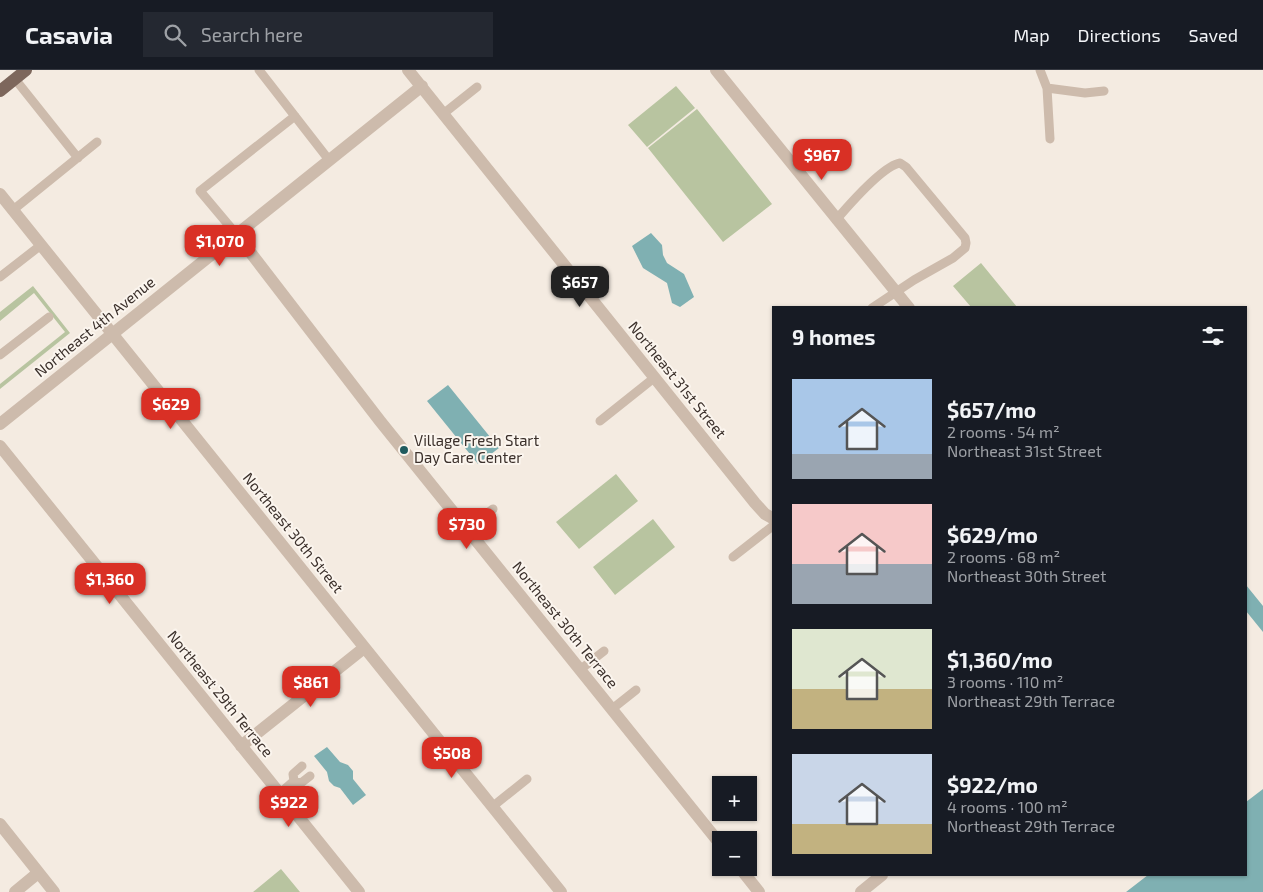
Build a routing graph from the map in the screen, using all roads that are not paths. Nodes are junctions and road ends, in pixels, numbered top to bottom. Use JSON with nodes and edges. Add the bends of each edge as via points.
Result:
{"nodes":[{"id":1,"x":26,"y":70,"type":"edge"},
{"id":2,"x":259,"y":70,"type":"edge"},
{"id":3,"x":408,"y":70,"type":"edge"},
{"id":4,"x":716,"y":70,"type":"edge"},
{"id":5,"x":1040,"y":70,"type":"edge"},
{"id":6,"x":15,"y":79,"type":"junction"},
{"id":7,"x":422,"y":86,"type":"junction"},
{"id":8,"x":478,"y":87,"type":"dead end"},
{"id":9,"x":1047,"y":88,"type":"junction"},
{"id":10,"x":0,"y":91,"type":"edge"},
{"id":11,"x":1104,"y":91,"type":"dead end"},
{"id":12,"x":443,"y":114,"type":"junction"},
{"id":13,"x":295,"y":116,"type":"junction"},
{"id":14,"x":1050,"y":139,"type":"dead end"},
{"id":15,"x":97,"y":142,"type":"dead end"},
{"id":16,"x":78,"y":158,"type":"junction"},
{"id":17,"x":329,"y":160,"type":"junction"},
{"id":18,"x":0,"y":194,"type":"edge"},
{"id":19,"x":13,"y":210,"type":"junction"},
{"id":20,"x":836,"y":220,"type":"junction"},
{"id":21,"x":237,"y":235,"type":"junction"},
{"id":22,"x":41,"y":245,"type":"junction"},
{"id":23,"x":0,"y":277,"type":"edge"},
{"id":24,"x":896,"y":292,"type":"junction"},
{"id":25,"x":875,"y":306,"type":"edge"},
{"id":26,"x":906,"y":306,"type":"edge"},
{"id":27,"x":49,"y":317,"type":"dead end"},
{"id":28,"x":113,"y":334,"type":"junction"},
{"id":29,"x":0,"y":355,"type":"edge"},
{"id":30,"x":654,"y":378,"type":"junction"},
{"id":31,"x":600,"y":421,"type":"dead end"},
{"id":32,"x":0,"y":424,"type":"edge"},
{"id":33,"x":0,"y":446,"type":"edge"},
{"id":34,"x":493,"y":509,"type":"dead end"},
{"id":35,"x":772,"y":518,"type":"edge"},
{"id":36,"x":772,"y":527,"type":"edge"},
{"id":37,"x":467,"y":528,"type":"junction"},
{"id":38,"x":733,"y":557,"type":"dead end"},
{"id":39,"x":364,"y":648,"type":"junction"},
{"id":40,"x":604,"y":651,"type":"dead end"},
{"id":41,"x":581,"y":669,"type":"junction"},
{"id":42,"x":636,"y":690,"type":"dead end"},
{"id":43,"x":612,"y":709,"type":"junction"},
{"id":44,"x":241,"y":746,"type":"junction"},
{"id":45,"x":302,"y":766,"type":"dead end"},
{"id":46,"x":310,"y":776,"type":"dead end"},
{"id":47,"x":527,"y":779,"type":"dead end"},
{"id":48,"x":294,"y":781,"type":"junction"},
{"id":49,"x":279,"y":794,"type":"junction"},
{"id":50,"x":492,"y":807,"type":"junction"},
{"id":51,"x":0,"y":824,"type":"edge"},
{"id":52,"x":712,"y":834,"type":"edge"},
{"id":53,"x":38,"y":873,"type":"junction"},
{"id":54,"x":746,"y":876,"type":"edge"},
{"id":55,"x":881,"y":876,"type":"edge"},
{"id":56,"x":15,"y":892,"type":"edge"},
{"id":57,"x":54,"y":892,"type":"edge"},
{"id":58,"x":359,"y":892,"type":"edge"},
{"id":59,"x":561,"y":892,"type":"edge"},
{"id":60,"x":759,"y":892,"type":"edge"},
{"id":61,"x":861,"y":892,"type":"edge"}],
"edges":[{"from":1,"to":6,"type":"main road"},
{"from":2,"to":13,"type":"lane"},
{"from":3,"to":7,"type":"street","name":"Northeast 31st Street"},
{"from":4,"to":20,"type":"street"},
{"from":5,"to":9,"type":"lane"},
{"from":6,"to":10,"type":"main road"},
{"from":6,"to":16,"type":"lane"},
{"from":7,"to":12,"type":"street","name":"Northeast 31st Street"},
{"from":7,"to":17,"type":"street","name":"Northeast 4th Avenue"},
{"from":8,"to":12,"type":"lane"},
{"from":9,"to":11,"type":"lane","via":[[1086,94]]},
{"from":9,"to":14,"type":"lane"},
{"from":12,"to":30,"type":"street","name":"Northeast 31st Street"},
{"from":13,"to":17,"type":"lane"},
{"from":13,"to":21,"type":"lane","via":[[200,191]]},
{"from":15,"to":16,"type":"lane"},
{"from":16,"to":19,"type":"lane"},
{"from":17,"to":21,"type":"street","name":"Northeast 4th Avenue"},
{"from":18,"to":19,"type":"street","name":"Northeast 30th Street"},
{"from":19,"to":22,"type":"street","name":"Northeast 30th Street"},
{"from":20,"to":24,"type":"street"},
{"from":20,"to":24,"type":"lane","via":[[890,166],[900,163],[960,230],[965,238],[965,248]]},
{"from":21,"to":28,"type":"street","name":"Northeast 4th Avenue"},
{"from":21,"to":37,"type":"street","name":"Northeast 30th Terrace"},
{"from":22,"to":23,"type":"lane"},
{"from":22,"to":28,"type":"street","name":"Northeast 30th Street"},
{"from":24,"to":25,"type":"lane"},
{"from":24,"to":26,"type":"street"},
{"from":27,"to":29,"type":"lane"},
{"from":28,"to":32,"type":"street","name":"Northeast 4th Avenue"},
{"from":28,"to":39,"type":"street","name":"Northeast 30th Street"},
{"from":30,"to":31,"type":"lane"},
{"from":30,"to":35,"type":"street","name":"Northeast 31st Street","via":[[755,504]]},
{"from":33,"to":44,"type":"street","name":"Northeast 29th Terrace"},
{"from":34,"to":37,"type":"lane"},
{"from":36,"to":38,"type":"lane"},
{"from":37,"to":41,"type":"street","name":"Northeast 30th Terrace"},
{"from":39,"to":44,"type":"street"},
{"from":39,"to":50,"type":"street","name":"Northeast 30th Street"},
{"from":40,"to":41,"type":"lane"},
{"from":41,"to":43,"type":"street","name":"Northeast 30th Terrace"},
{"from":42,"to":43,"type":"lane"},
{"from":43,"to":52,"type":"street","name":"Northeast 30th Terrace"},
{"from":44,"to":49,"type":"street","name":"Northeast 29th Terrace"},
{"from":45,"to":48,"type":"lane","via":[[293,774]]},
{"from":46,"to":48,"type":"lane","via":[[301,783]]},
{"from":47,"to":50,"type":"lane"},
{"from":48,"to":49,"type":"lane"},
{"from":49,"to":58,"type":"street","name":"Northeast 29th Terrace"},
{"from":50,"to":59,"type":"street","name":"Northeast 30th Street"},
{"from":51,"to":53,"type":"street"},
{"from":53,"to":56,"type":"street"},
{"from":53,"to":57,"type":"street"},
{"from":54,"to":60,"type":"street"},
{"from":55,"to":61,"type":"street"}]}
